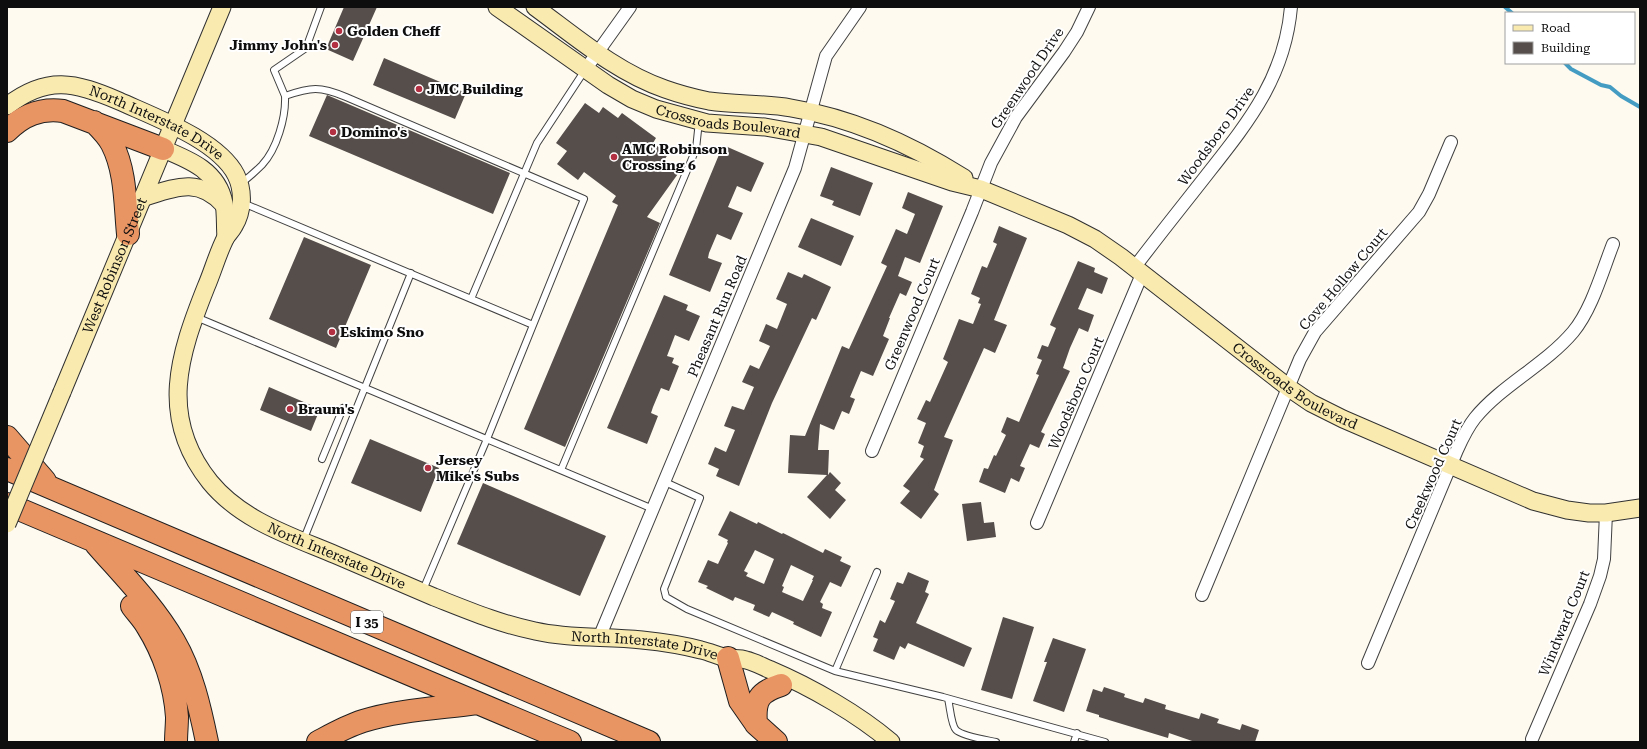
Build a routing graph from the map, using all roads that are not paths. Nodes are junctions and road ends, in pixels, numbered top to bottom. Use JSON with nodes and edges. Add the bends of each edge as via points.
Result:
{"nodes":[{"id":1,"x":222,"y":7,"type":"edge"},
{"id":2,"x":321,"y":7,"type":"edge"},
{"id":3,"x":497,"y":7,"type":"edge"},
{"id":4,"x":535,"y":7,"type":"edge"},
{"id":5,"x":630,"y":7,"type":"edge"},
{"id":6,"x":860,"y":7,"type":"edge"},
{"id":7,"x":1089,"y":7,"type":"edge"},
{"id":8,"x":1291,"y":7,"type":"edge"},
{"id":9,"x":597,"y":53,"type":"junction"},
{"id":10,"x":585,"y":70,"type":"junction"},
{"id":11,"x":285,"y":96,"type":"junction"},
{"id":12,"x":7,"y":106,"type":"edge"},
{"id":13,"x":809,"y":113,"type":"junction"},
{"id":14,"x":699,"y":120,"type":"junction"},
{"id":15,"x":94,"y":121,"type":"junction"},
{"id":16,"x":172,"y":126,"type":"junction"},
{"id":17,"x":7,"y":131,"type":"edge"},
{"id":18,"x":804,"y":134,"type":"junction"},
{"id":19,"x":1451,"y":142,"type":"dead end"},
{"id":20,"x":163,"y":149,"type":"junction"},
{"id":21,"x":524,"y":172,"type":"junction"},
{"id":22,"x":240,"y":184,"type":"junction"},
{"id":23,"x":981,"y":189,"type":"junction"},
{"id":24,"x":142,"y":198,"type":"junction"},
{"id":25,"x":241,"y":202,"type":"junction"},
{"id":26,"x":224,"y":205,"type":"junction"},
{"id":27,"x":128,"y":234,"type":"junction"},
{"id":28,"x":226,"y":237,"type":"junction"},
{"id":29,"x":1613,"y":244,"type":"dead end"},
{"id":30,"x":1138,"y":271,"type":"junction"},
{"id":31,"x":411,"y":273,"type":"junction"},
{"id":32,"x":471,"y":299,"type":"junction"},
{"id":33,"x":194,"y":316,"type":"junction"},
{"id":34,"x":533,"y":325,"type":"junction"},
{"id":35,"x":365,"y":387,"type":"junction"},
{"id":36,"x":1289,"y":388,"type":"junction"},
{"id":37,"x":343,"y":408,"type":"dead end"},
{"id":38,"x":7,"y":436,"type":"edge"},
{"id":39,"x":487,"y":439,"type":"junction"},
{"id":40,"x":872,"y":452,"type":"dead end"},
{"id":41,"x":322,"y":459,"type":"dead end"},
{"id":42,"x":1451,"y":465,"type":"junction"},
{"id":43,"x":7,"y":470,"type":"edge"},
{"id":44,"x":561,"y":470,"type":"junction"},
{"id":45,"x":665,"y":482,"type":"junction"},
{"id":46,"x":52,"y":489,"type":"junction"},
{"id":47,"x":7,"y":504,"type":"edge"},
{"id":48,"x":1640,"y":508,"type":"edge"},
{"id":49,"x":653,"y":509,"type":"junction"},
{"id":50,"x":1606,"y":513,"type":"junction"},
{"id":51,"x":1037,"y":523,"type":"dead end"},
{"id":52,"x":7,"y":524,"type":"edge"},
{"id":53,"x":92,"y":540,"type":"junction"},
{"id":54,"x":303,"y":541,"type":"junction"},
{"id":55,"x":877,"y":572,"type":"dead end"},
{"id":56,"x":422,"y":592,"type":"junction"},
{"id":57,"x":1202,"y":595,"type":"dead end"},
{"id":58,"x":600,"y":638,"type":"junction"},
{"id":59,"x":728,"y":658,"type":"junction"},
{"id":60,"x":1368,"y":663,"type":"dead end"},
{"id":61,"x":835,"y":671,"type":"junction"},
{"id":62,"x":781,"y":685,"type":"junction"},
{"id":63,"x":948,"y":699,"type":"junction"},
{"id":64,"x":478,"y":703,"type":"junction"},
{"id":65,"x":841,"y":708,"type":"junction"},
{"id":66,"x":756,"y":724,"type":"junction"},
{"id":67,"x":1077,"y":733,"type":"junction"},
{"id":68,"x":1532,"y":739,"type":"dead end"},
{"id":69,"x":176,"y":742,"type":"edge"},
{"id":70,"x":207,"y":742,"type":"edge"},
{"id":71,"x":318,"y":742,"type":"edge"},
{"id":72,"x":570,"y":742,"type":"edge"},
{"id":73,"x":649,"y":742,"type":"edge"},
{"id":74,"x":776,"y":742,"type":"edge"},
{"id":75,"x":891,"y":742,"type":"edge"},
{"id":76,"x":996,"y":742,"type":"edge"},
{"id":77,"x":1074,"y":742,"type":"edge"},
{"id":78,"x":1105,"y":742,"type":"edge"}],
"edges":[{"from":1,"to":16,"type":"street","name":"West Robinson Street"},
{"from":2,"to":11,"type":"lane","via":[[306,48],[274,70]]},
{"from":3,"to":10,"type":"street","name":"Crossroads Boulevard"},
{"from":4,"to":9,"type":"street","name":"Crossroads Boulevard"},
{"from":5,"to":9,"type":"street"},
{"from":6,"to":13,"type":"street","name":"Pheasant Run Road","via":[[826,56]]},
{"from":7,"to":23,"type":"street","name":"Greenwood Drive","via":[[1064,52],[1016,117],[991,163]]},
{"from":8,"to":30,"type":"street","name":"Woodsboro Drive","via":[[1285,45],[1265,95]]},
{"from":9,"to":10,"type":"street"},
{"from":9,"to":13,"type":"street","name":"Crossroads Boulevard","via":[[651,84],[696,98],[790,108]]},
{"from":10,"to":14,"type":"street","name":"Crossroads Boulevard","via":[[632,99],[656,109]]},
{"from":10,"to":21,"type":"lane","via":[[537,143]]},
{"from":11,"to":21,"type":"lane","via":[[315,88],[334,92]]},
{"from":11,"to":22,"type":"lane","via":[[282,126],[269,155],[263,164]]},
{"from":12,"to":16,"type":"street","name":"North Interstate Drive","via":[[39,87],[66,85],[99,93]]},
{"from":13,"to":18,"type":"street","name":"Pheasant Run Road"},
{"from":13,"to":23,"type":"street","name":"Crossroads Boulevard","via":[[840,120],[893,140]]},
{"from":14,"to":18,"type":"street","name":"Crossroads Boulevard"},
{"from":14,"to":44,"type":"lane","via":[[696,149]]},
{"from":15,"to":17,"type":"highway","via":[[63,111],[51,110],[23,118]]},
{"from":15,"to":20,"type":"highway"},
{"from":15,"to":27,"type":"highway","via":[[106,134],[118,159],[123,181]]},
{"from":16,"to":20,"type":"street","name":"West Robinson Street"},
{"from":16,"to":22,"type":"street","name":"North Interstate Drive","via":[[216,152],[232,168]]},
{"from":18,"to":23,"type":"street","name":"Crossroads Boulevard","via":[[822,137],[952,182]]},
{"from":18,"to":45,"type":"street","name":"Pheasant Run Road","via":[[795,168]]},
{"from":19,"to":36,"type":"street","name":"Cove Hollow Court","via":[[1419,212],[1315,332],[1300,358]]},
{"from":20,"to":24,"type":"street","name":"West Robinson Street"},
{"from":20,"to":26,"type":"street","name":"North Interstate Drive","via":[[193,161],[206,171],[217,185]]},
{"from":21,"to":32,"type":"lane"},
{"from":21,"to":34,"type":"lane","via":[[584,199]]},
{"from":22,"to":25,"type":"street","name":"North Interstate Drive"},
{"from":23,"to":30,"type":"street","name":"Crossroads Boulevard","via":[[1082,232]]},
{"from":23,"to":40,"type":"street","name":"Greenwood Court"},
{"from":24,"to":26,"type":"street","via":[[188,186],[209,192]]},
{"from":24,"to":27,"type":"street","name":"West Robinson Street"},
{"from":25,"to":28,"type":"street","name":"North Interstate Drive","via":[[235,226]]},
{"from":25,"to":31,"type":"lane"},
{"from":26,"to":28,"type":"street","name":"North Interstate Drive"},
{"from":27,"to":52,"type":"street","name":"West Robinson Street","bridge":true},
{"from":28,"to":33,"type":"street","name":"North Interstate Drive"},
{"from":29,"to":42,"type":"street","name":"Creekwood Court","via":[[1574,331],[1552,353],[1481,411],[1463,437]]},
{"from":30,"to":36,"type":"street","name":"Crossroads Boulevard"},
{"from":30,"to":51,"type":"street","name":"Woodsboro Court"},
{"from":31,"to":32,"type":"lane"},
{"from":31,"to":35,"type":"lane"},
{"from":32,"to":34,"type":"lane"},
{"from":33,"to":35,"type":"lane"},
{"from":33,"to":54,"type":"street","name":"North Interstate Drive","via":[[182,353],[178,385],[180,418],[193,455],[212,484],[241,511],[255,520]]},
{"from":34,"to":39,"type":"lane"},
{"from":35,"to":39,"type":"lane"},
{"from":35,"to":54,"type":"lane"},
{"from":36,"to":42,"type":"street","name":"Crossroads Boulevard","via":[[1311,403],[1343,419]]},
{"from":36,"to":57,"type":"street","name":"Cove Hollow Court"},
{"from":37,"to":41,"type":"lane"},
{"from":38,"to":46,"type":"highway"},
{"from":39,"to":44,"type":"lane"},
{"from":39,"to":56,"type":"lane"},
{"from":42,"to":50,"type":"street","name":"Crossroads Boulevard","via":[[1513,493],[1551,506],[1589,513]]},
{"from":42,"to":60,"type":"street","name":"Creekwood Court"},
{"from":43,"to":46,"type":"highway","number":"I 35"},
{"from":44,"to":49,"type":"lane"},
{"from":45,"to":49,"type":"street","name":"Pheasant Run Road"},
{"from":45,"to":61,"type":"lane","via":[[700,498],[664,589],[666,597],[687,609]]},
{"from":46,"to":73,"type":"highway","number":"I 35"},
{"from":47,"to":53,"type":"highway","number":"I 35"},
{"from":48,"to":50,"type":"street","name":"Crossroads Boulevard"},
{"from":49,"to":58,"type":"street","name":"Pheasant Run Road"},
{"from":50,"to":68,"type":"street","name":"Windward Court","via":[[1604,559],[1600,576]]},
{"from":53,"to":64,"type":"highway","number":"I 35"},
{"from":53,"to":69,"type":"highway","via":[[158,647],[174,695],[177,718]]},
{"from":53,"to":70,"type":"highway","via":[[161,620],[175,642],[195,691]]},
{"from":54,"to":56,"type":"street","name":"North Interstate Drive"},
{"from":55,"to":61,"type":"lane"},
{"from":56,"to":58,"type":"street","name":"North Interstate Drive","via":[[502,623],[554,635]]},
{"from":58,"to":59,"type":"street","name":"North Interstate Drive","via":[[663,643],[704,650]]},
{"from":59,"to":62,"type":"street","name":"North Interstate Drive","via":[[741,668]]},
{"from":59,"to":65,"type":"street","name":"North Interstate Drive","via":[[744,659],[795,681]]},
{"from":59,"to":66,"type":"highway","via":[[740,701]]},
{"from":61,"to":63,"type":"lane"},
{"from":62,"to":65,"type":"street","name":"North Interstate Drive"},
{"from":62,"to":66,"type":"highway","via":[[768,689],[758,699]]},
{"from":63,"to":67,"type":"lane"},
{"from":63,"to":76,"type":"lane","via":[[956,730]]},
{"from":64,"to":71,"type":"highway","via":[[364,721]]},
{"from":64,"to":72,"type":"highway","number":"I 35"},
{"from":65,"to":75,"type":"street","name":"North Interstate Drive","via":[[864,721]]},
{"from":66,"to":74,"type":"highway"},
{"from":67,"to":77,"type":"lane"},
{"from":67,"to":78,"type":"lane"}]}
